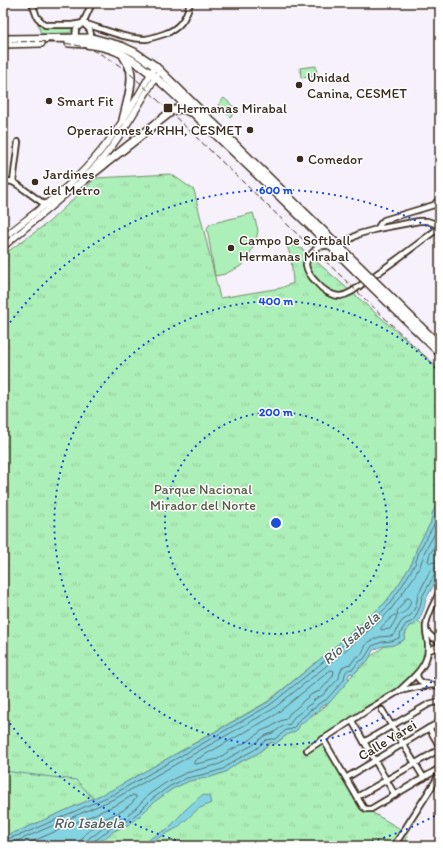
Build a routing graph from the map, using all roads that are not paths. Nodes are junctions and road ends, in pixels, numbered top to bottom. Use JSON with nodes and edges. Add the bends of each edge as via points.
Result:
{"nodes":[{"id":1,"x":32,"y":3,"type":"edge"},
{"id":2,"x":92,"y":3,"type":"edge"},
{"id":3,"x":190,"y":3,"type":"edge"},
{"id":4,"x":83,"y":23,"type":"junction"},
{"id":5,"x":3,"y":39,"type":"edge"},
{"id":6,"x":75,"y":41,"type":"junction"},
{"id":7,"x":92,"y":41,"type":"junction"},
{"id":8,"x":3,"y":44,"type":"edge"},
{"id":9,"x":121,"y":53,"type":"junction"},
{"id":10,"x":157,"y":68,"type":"junction"},
{"id":11,"x":153,"y":75,"type":"junction"},
{"id":12,"x":198,"y":118,"type":"junction"},
{"id":13,"x":123,"y":120,"type":"junction"},
{"id":14,"x":18,"y":142,"type":"dead end"},
{"id":15,"x":3,"y":180,"type":"edge"},
{"id":16,"x":13,"y":182,"type":"junction"},
{"id":17,"x":77,"y":186,"type":"junction"},
{"id":18,"x":440,"y":198,"type":"edge"},
{"id":19,"x":45,"y":204,"type":"junction"},
{"id":20,"x":50,"y":208,"type":"junction"},
{"id":21,"x":440,"y":227,"type":"edge"},
{"id":22,"x":377,"y":229,"type":"junction"},
{"id":23,"x":319,"y":235,"type":"junction"},
{"id":24,"x":3,"y":238,"type":"edge"},
{"id":25,"x":330,"y":245,"type":"junction"},
{"id":26,"x":3,"y":247,"type":"edge"},
{"id":27,"x":317,"y":247,"type":"junction"},
{"id":28,"x":340,"y":247,"type":"junction"},
{"id":29,"x":358,"y":269,"type":"junction"},
{"id":30,"x":440,"y":346,"type":"edge"},
{"id":31,"x":440,"y":353,"type":"edge"},
{"id":32,"x":440,"y":590,"type":"edge"},
{"id":33,"x":426,"y":630,"type":"junction"},
{"id":34,"x":440,"y":644,"type":"edge"},
{"id":35,"x":428,"y":651,"type":"junction"},
{"id":36,"x":417,"y":674,"type":"junction"},
{"id":37,"x":434,"y":685,"type":"junction"},
{"id":38,"x":440,"y":686,"type":"edge"},
{"id":39,"x":399,"y":692,"type":"junction"},
{"id":40,"x":440,"y":701,"type":"edge"},
{"id":41,"x":382,"y":710,"type":"dead end"},
{"id":42,"x":352,"y":720,"type":"junction"},
{"id":43,"x":440,"y":722,"type":"edge"},
{"id":44,"x":392,"y":726,"type":"junction"},
{"id":45,"x":429,"y":728,"type":"junction"},
{"id":46,"x":323,"y":739,"type":"junction"},
{"id":47,"x":364,"y":742,"type":"junction"},
{"id":48,"x":404,"y":743,"type":"junction"},
{"id":49,"x":440,"y":748,"type":"edge"},
{"id":50,"x":307,"y":750,"type":"dead end"},
{"id":51,"x":374,"y":760,"type":"junction"},
{"id":52,"x":416,"y":763,"type":"junction"},
{"id":53,"x":440,"y":768,"type":"edge"},
{"id":54,"x":440,"y":774,"type":"edge"},
{"id":55,"x":346,"y":778,"type":"junction"},
{"id":56,"x":424,"y":778,"type":"junction"},
{"id":57,"x":386,"y":780,"type":"junction"},
{"id":58,"x":395,"y":795,"type":"junction"},
{"id":59,"x":357,"y":797,"type":"junction"},
{"id":60,"x":394,"y":846,"type":"edge"}],
"edges":[{"from":1,"to":4,"type":"street","via":[[37,17],[45,24]]},
{"from":2,"to":4,"type":"street"},
{"from":3,"to":4,"type":"street","via":[[184,19],[176,29],[146,39],[117,34]]},
{"from":4,"to":6,"type":"street","via":[[76,29]]},
{"from":4,"to":7,"type":"street","via":[[90,30]]},
{"from":5,"to":6,"type":"main road"},
{"from":6,"to":7,"type":"main road"},
{"from":6,"to":8,"type":"main road"},
{"from":7,"to":9,"type":"main road"},
{"from":7,"to":10,"type":"main road","via":[[121,46]]},
{"from":9,"to":11,"type":"main road"},
{"from":9,"to":13,"type":"main road","via":[[130,67],[131,77]]},
{"from":10,"to":11,"type":"street"},
{"from":10,"to":28,"type":"main road"},
{"from":11,"to":12,"type":"main road"},
{"from":11,"to":13,"type":"street"},
{"from":11,"to":17,"type":"street","via":[[133,115],[115,142]]},
{"from":12,"to":17,"type":"main road","via":[[187,110],[172,111]]},
{"from":12,"to":23,"type":"main road"},
{"from":13,"to":19,"type":"street","via":[[93,161]]},
{"from":14,"to":16,"type":"street"},
{"from":15,"to":16,"type":"street"},
{"from":16,"to":19,"type":"street"},
{"from":17,"to":20,"type":"street"},
{"from":18,"to":22,"type":"street","via":[[434,205],[384,220]]},
{"from":19,"to":20,"type":"street"},
{"from":19,"to":24,"type":"street"},
{"from":20,"to":26,"type":"street"},
{"from":21,"to":22,"type":"street","via":[[427,221],[419,221]]},
{"from":21,"to":27,"type":"street","via":[[347,295],[339,296],[325,291],[310,274],[307,260]]},
{"from":22,"to":28,"type":"street","via":[[359,234]]},
{"from":23,"to":25,"type":"main road"},
{"from":23,"to":27,"type":"street"},
{"from":25,"to":27,"type":"street"},
{"from":25,"to":29,"type":"main road"},
{"from":28,"to":29,"type":"main road"},
{"from":29,"to":30,"type":"main road","bridge":true},
{"from":29,"to":31,"type":"main road","bridge":true},
{"from":32,"to":33,"type":"street","via":[[427,618]]},
{"from":33,"to":34,"type":"street"},
{"from":33,"to":35,"type":"street"},
{"from":34,"to":35,"type":"street"},
{"from":35,"to":36,"type":"street"},
{"from":36,"to":37,"type":"street","via":[[422,683]]},
{"from":36,"to":39,"type":"street"},
{"from":37,"to":38,"type":"street"},
{"from":37,"to":39,"type":"street"},
{"from":39,"to":42,"type":"street"},
{"from":40,"to":44,"type":"street","via":[[429,704]]},
{"from":41,"to":44,"type":"street"},
{"from":42,"to":46,"type":"street"},
{"from":42,"to":47,"type":"street"},
{"from":43,"to":45,"type":"street","name":"Calle Yarei"},
{"from":44,"to":47,"type":"street"},
{"from":44,"to":48,"type":"street"},
{"from":45,"to":48,"type":"street","name":"Calle Yarei"},
{"from":45,"to":49,"type":"street"},
{"from":46,"to":50,"type":"street"},
{"from":46,"to":55,"type":"street"},
{"from":47,"to":51,"type":"street"},
{"from":48,"to":51,"type":"street","name":"Calle Yarei"},
{"from":48,"to":52,"type":"street"},
{"from":49,"to":52,"type":"street"},
{"from":51,"to":55,"type":"street","name":"Calle Yarei"},
{"from":51,"to":57,"type":"street"},
{"from":52,"to":56,"type":"street"},
{"from":52,"to":57,"type":"street"},
{"from":53,"to":56,"type":"street"},
{"from":54,"to":60,"type":"street"},
{"from":55,"to":59,"type":"street"},
{"from":56,"to":58,"type":"street"},
{"from":57,"to":58,"type":"street"},
{"from":57,"to":59,"type":"street"},
{"from":58,"to":59,"type":"street","via":[[366,810]]}]}
